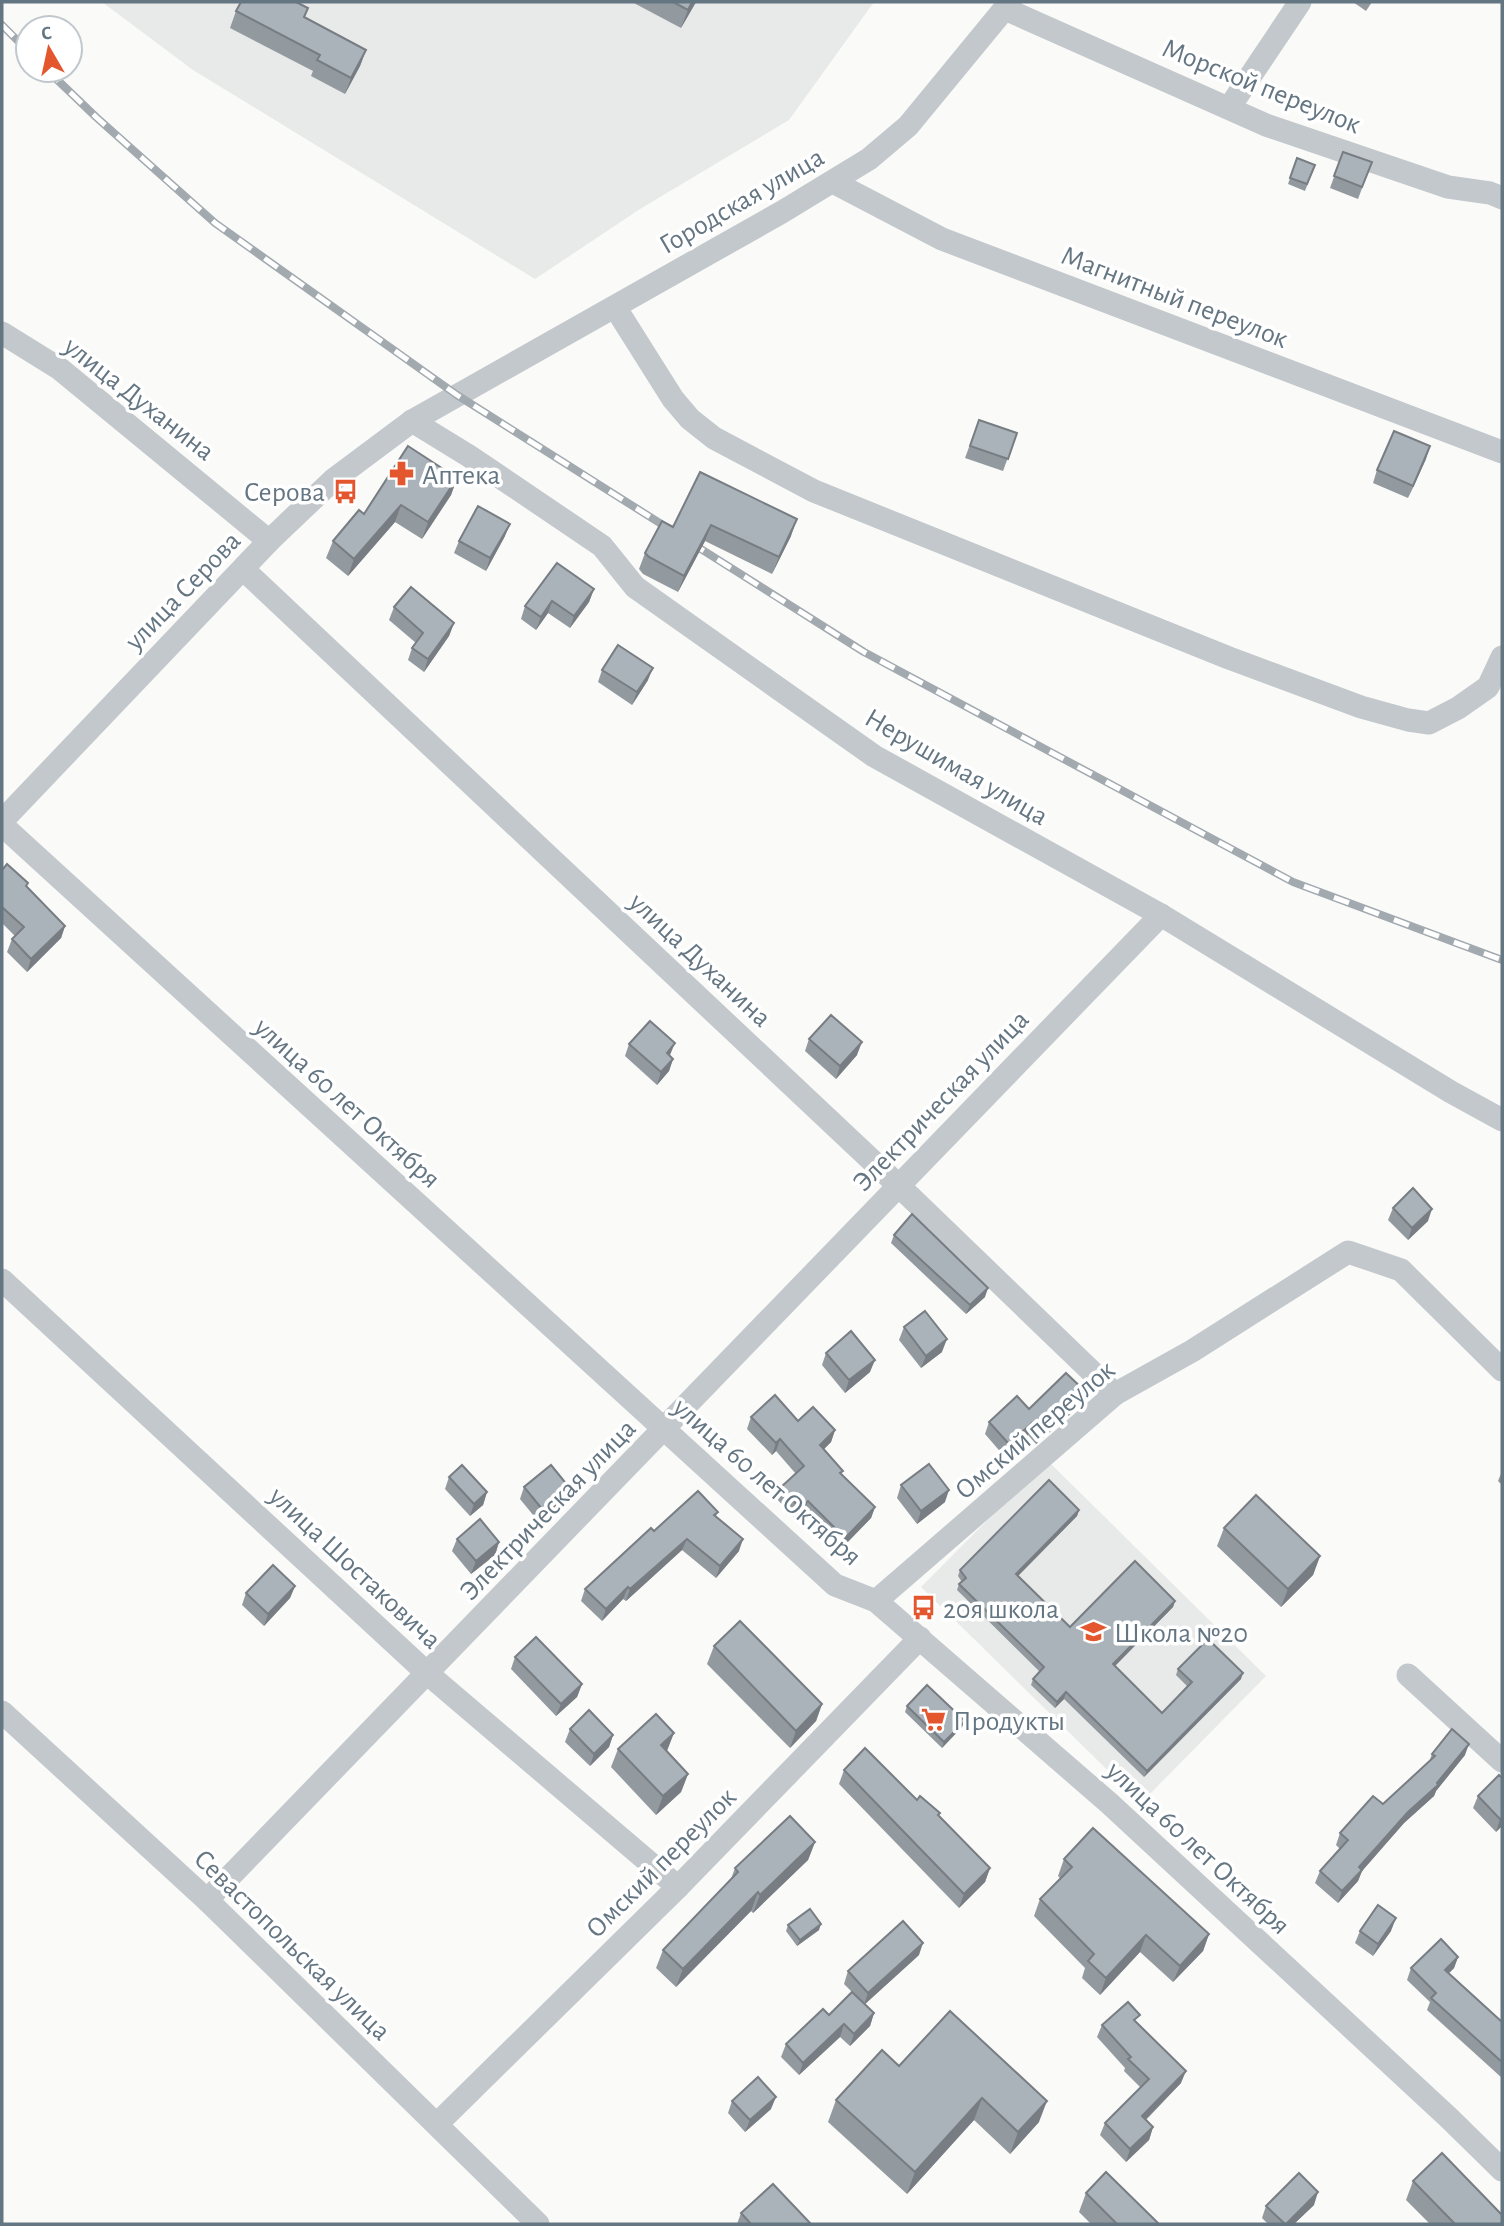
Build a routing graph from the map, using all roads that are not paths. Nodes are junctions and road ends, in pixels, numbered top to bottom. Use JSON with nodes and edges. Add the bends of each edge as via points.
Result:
{"nodes":[{"id":1,"x":1300,"y":2,"type":"edge"},
{"id":2,"x":1008,"y":5,"type":"edge"},
{"id":3,"x":1228,"y":108,"type":"junction"},
{"id":4,"x":833,"y":182,"type":"junction"},
{"id":5,"x":1498,"y":189,"type":"edge"},
{"id":6,"x":615,"y":307,"type":"junction"},
{"id":7,"x":2,"y":333,"type":"edge"},
{"id":8,"x":457,"y":395,"type":"joint"},
{"id":9,"x":412,"y":421,"type":"junction"},
{"id":10,"x":1502,"y":452,"type":"edge"},
{"id":11,"x":269,"y":541,"type":"junction"},
{"id":12,"x":243,"y":569,"type":"junction"},
{"id":13,"x":1502,"y":657,"type":"edge"},
{"id":14,"x":2,"y":823,"type":"edge"},
{"id":15,"x":1161,"y":915,"type":"junction"},
{"id":16,"x":1502,"y":1120,"type":"edge"},
{"id":17,"x":899,"y":1186,"type":"junction"},
{"id":18,"x":2,"y":1280,"type":"edge"},
{"id":19,"x":1502,"y":1370,"type":"edge"},
{"id":20,"x":1115,"y":1394,"type":"junction"},
{"id":21,"x":663,"y":1431,"type":"junction"},
{"id":22,"x":876,"y":1601,"type":"junction"},
{"id":23,"x":920,"y":1638,"type":"junction"},
{"id":24,"x":428,"y":1674,"type":"junction"},
{"id":25,"x":1408,"y":1675,"type":"dead end"},
{"id":26,"x":2,"y":1712,"type":"edge"},
{"id":27,"x":1502,"y":1761,"type":"edge"},
{"id":28,"x":678,"y":1888,"type":"junction"},
{"id":29,"x":207,"y":1900,"type":"junction"},
{"id":30,"x":437,"y":2124,"type":"junction"},
{"id":31,"x":1502,"y":2170,"type":"edge"},
{"id":32,"x":538,"y":2224,"type":"edge"}],
"edges":[{"from":1,"to":3,"type":"street"},
{"from":2,"to":3,"type":"street","name":"Морской переулок"},
{"from":2,"to":4,"type":"street","name":"Городская улица","via":[[908,126]]},
{"from":3,"to":5,"type":"street","name":"Морской переулок","via":[[1448,187]]},
{"from":4,"to":6,"type":"street","name":"Городская улица"},
{"from":4,"to":10,"type":"street","name":"Магнитный переулок","via":[[942,239]]},
{"from":6,"to":8,"type":"street","name":"Городская улица"},
{"from":6,"to":13,"type":"street","via":[[673,399],[714,438],[801,485],[1229,659],[1361,707],[1429,723],[1488,687]]},
{"from":7,"to":11,"type":"street","name":"улица Духанина","via":[[60,369]]},
{"from":8,"to":9,"type":"street","name":"улица Серова"},
{"from":9,"to":11,"type":"street","name":"улица Серова","via":[[333,480]]},
{"from":9,"to":15,"type":"street","name":"Нерушимая улица","via":[[602,546],[635,587],[874,756]]},
{"from":11,"to":12,"type":"street","name":"улица Серова"},
{"from":12,"to":14,"type":"street","name":"улица Серова"},
{"from":12,"to":17,"type":"street","name":"улица Духанина"},
{"from":14,"to":21,"type":"street","name":"улица 60 лет Октября"},
{"from":15,"to":16,"type":"street","name":"Нерушимая улица"},
{"from":15,"to":17,"type":"street","name":"Электрическая улица"},
{"from":17,"to":20,"type":"street","name":"улица Духанина"},
{"from":17,"to":21,"type":"street","name":"Электрическая улица"},
{"from":18,"to":24,"type":"street","name":"улица Шостаковича"},
{"from":19,"to":20,"type":"street","name":"Омский переулок","via":[[1401,1270],[1348,1252]]},
{"from":20,"to":22,"type":"street","name":"Омский переулок"},
{"from":21,"to":22,"type":"street","name":"улица 60 лет Октября","via":[[835,1586]]},
{"from":21,"to":24,"type":"street","name":"Электрическая улица"},
{"from":22,"to":23,"type":"street","name":"улица 60 лет Октября"},
{"from":23,"to":28,"type":"street","name":"Омский переулок"},
{"from":23,"to":31,"type":"street","name":"улица 60 лет Октября","via":[[1109,1802]]},
{"from":24,"to":28,"type":"street","name":"улица Шостаковича"},
{"from":24,"to":29,"type":"street","name":"Электрическая улица"},
{"from":25,"to":27,"type":"street"},
{"from":26,"to":29,"type":"street","name":"Севастопольская улица"},
{"from":28,"to":30,"type":"street","name":"Омский переулок"},
{"from":29,"to":30,"type":"street","name":"Севастопольская улица"},
{"from":30,"to":32,"type":"street","name":"Севастопольская улица"}]}
